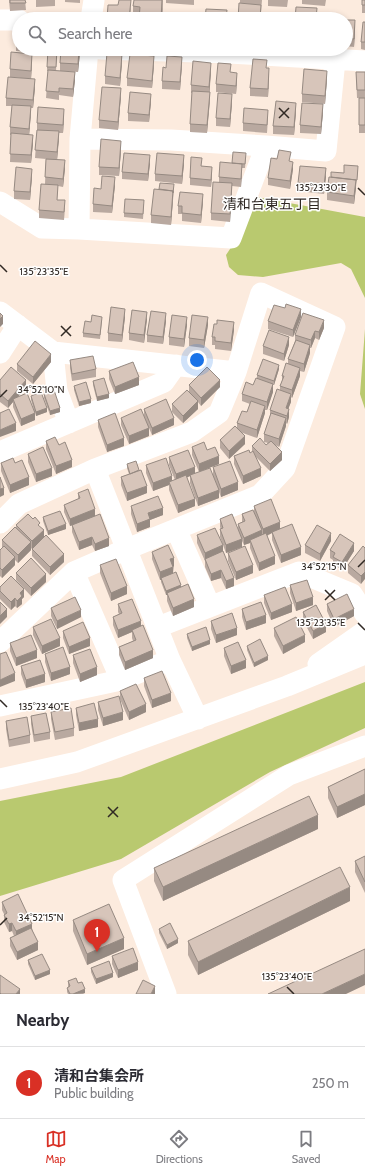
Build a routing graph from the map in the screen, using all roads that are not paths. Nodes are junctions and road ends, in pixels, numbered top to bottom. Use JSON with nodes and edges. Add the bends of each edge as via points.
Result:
{"nodes":[{"id":1,"x":94,"y":0,"type":"edge"},
{"id":2,"x":92,"y":12,"type":"edge"},
{"id":3,"x":0,"y":20,"type":"edge"},
{"id":4,"x":12,"y":20,"type":"edge"},
{"id":5,"x":87,"y":56,"type":"edge"},
{"id":6,"x":274,"y":56,"type":"edge"},
{"id":7,"x":335,"y":60,"type":"junction"},
{"id":8,"x":365,"y":61,"type":"edge"},
{"id":9,"x":80,"y":139,"type":"junction"},
{"id":10,"x":266,"y":146,"type":"junction"},
{"id":11,"x":0,"y":202,"type":"edge"},
{"id":12,"x":79,"y":229,"type":"junction"},
{"id":13,"x":0,"y":312,"type":"edge"},
{"id":14,"x":18,"y":326,"type":"junction"},
{"id":15,"x":53,"y":352,"type":"junction"},
{"id":16,"x":0,"y":353,"type":"edge"},
{"id":17,"x":176,"y":365,"type":"junction"},
{"id":18,"x":236,"y":372,"type":"junction"},
{"id":19,"x":69,"y":423,"type":"junction"},
{"id":20,"x":0,"y":452,"type":"edge"},
{"id":21,"x":95,"y":470,"type":"junction"},
{"id":22,"x":0,"y":523,"type":"edge"},
{"id":23,"x":176,"y":529,"type":"junction"},
{"id":24,"x":127,"y":549,"type":"junction"},
{"id":25,"x":74,"y":572,"type":"junction"},
{"id":26,"x":210,"y":606,"type":"junction"},
{"id":27,"x":365,"y":614,"type":"edge"},
{"id":28,"x":158,"y":626,"type":"junction"},
{"id":29,"x":365,"y":631,"type":"edge"},
{"id":30,"x":0,"y":642,"type":"edge"},
{"id":31,"x":365,"y":654,"type":"edge"},
{"id":32,"x":170,"y":660,"type":"junction"},
{"id":33,"x":121,"y":680,"type":"junction"},
{"id":34,"x":287,"y":686,"type":"junction"},
{"id":35,"x":0,"y":706,"type":"edge"},
{"id":36,"x":198,"y":719,"type":"junction"},
{"id":37,"x":365,"y":746,"type":"edge"},
{"id":38,"x":0,"y":779,"type":"edge"},
{"id":39,"x":166,"y":994,"type":"edge"}],
"edges":[{"from":1,"to":2,"type":"street"},
{"from":3,"to":4,"type":"street"},
{"from":5,"to":9,"type":"street"},
{"from":6,"to":7,"type":"street"},
{"from":7,"to":8,"type":"street"},
{"from":7,"to":10,"type":"street","via":[[326,151]]},
{"from":9,"to":10,"type":"street","via":[[171,140]]},
{"from":9,"to":12,"type":"street"},
{"from":10,"to":12,"type":"street","via":[[231,238]]},
{"from":11,"to":12,"type":"street","via":[[42,228]]},
{"from":13,"to":14,"type":"street"},
{"from":14,"to":15,"type":"street"},
{"from":14,"to":16,"type":"street"},
{"from":15,"to":17,"type":"street"},
{"from":15,"to":19,"type":"street","via":[[57,391]]},
{"from":17,"to":18,"type":"street"},
{"from":17,"to":19,"type":"street","via":[[164,382]]},
{"from":18,"to":21,"type":"street","via":[[219,413],[192,432]]},
{"from":18,"to":23,"type":"street","via":[[261,293],[335,326],[286,468],[260,495]]},
{"from":19,"to":20,"type":"street"},
{"from":21,"to":22,"type":"street","via":[[19,504]]},
{"from":21,"to":24,"type":"street"},
{"from":23,"to":24,"type":"street"},
{"from":23,"to":26,"type":"street"},
{"from":24,"to":25,"type":"street"},
{"from":24,"to":28,"type":"street"},
{"from":25,"to":30,"type":"street"},
{"from":25,"to":33,"type":"street"},
{"from":26,"to":27,"type":"street","via":[[299,572],[352,594]]},
{"from":26,"to":28,"type":"street"},
{"from":28,"to":32,"type":"street"},
{"from":29,"to":34,"type":"street"},
{"from":31,"to":34,"type":"street"},
{"from":32,"to":33,"type":"street"},
{"from":32,"to":36,"type":"street"},
{"from":33,"to":35,"type":"street"},
{"from":34,"to":36,"type":"street"},
{"from":36,"to":38,"type":"street","via":[[77,762]]},
{"from":37,"to":39,"type":"street","via":[[289,775],[123,880]]}]}
